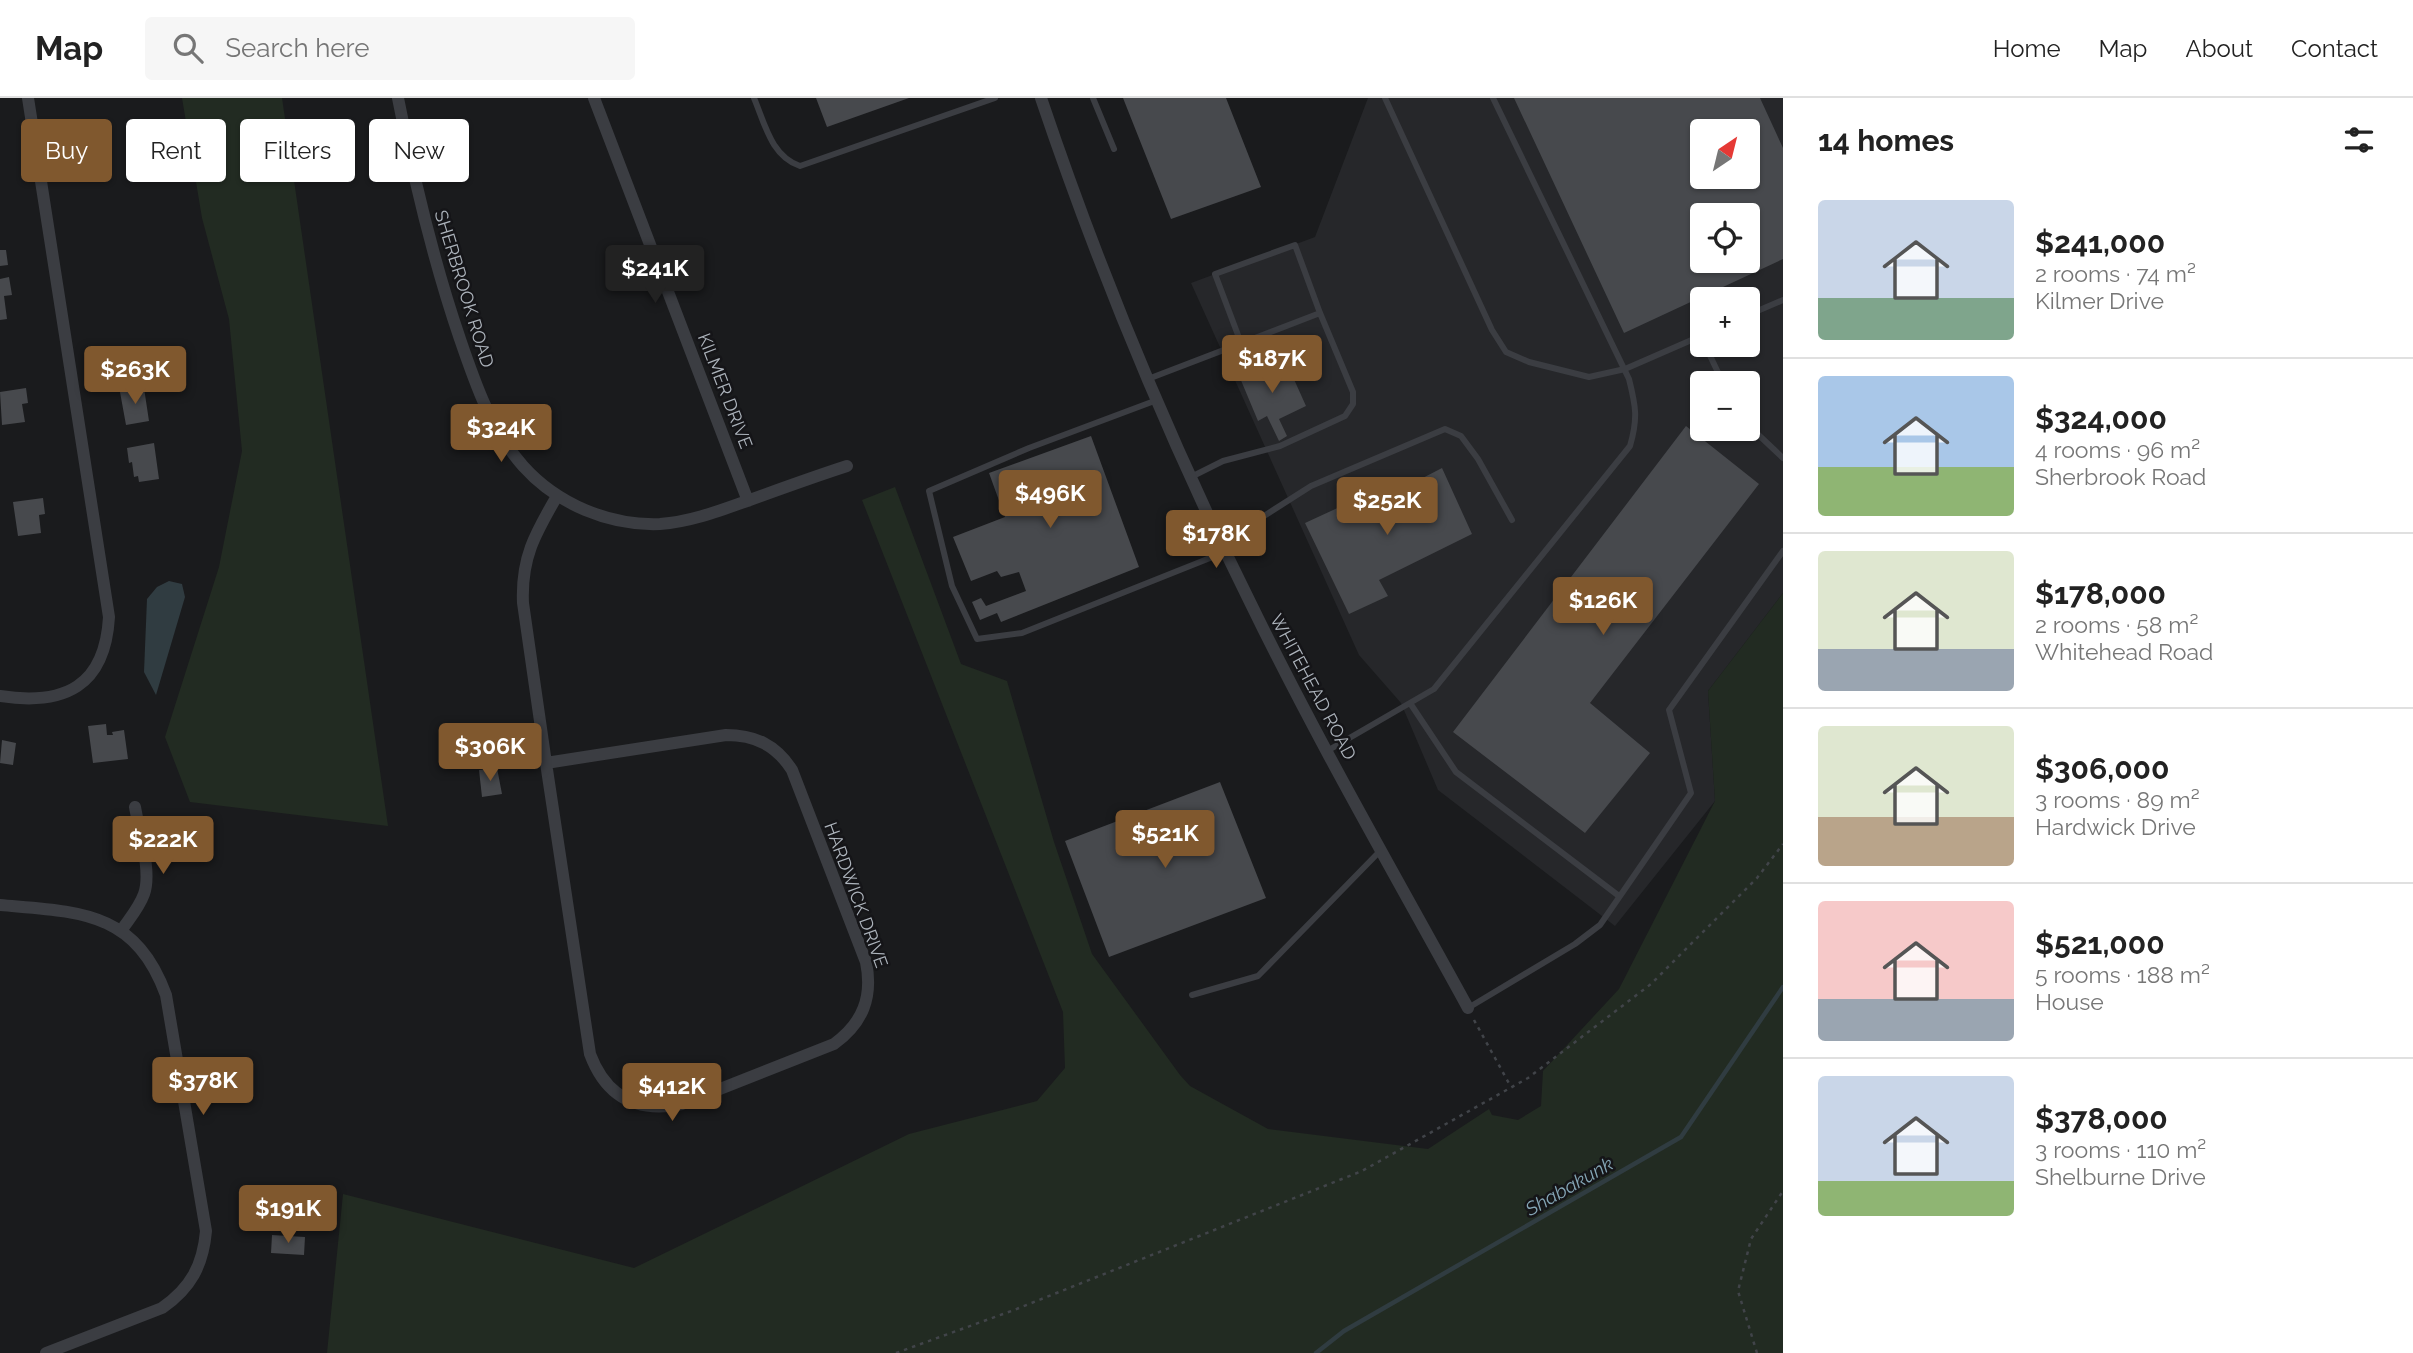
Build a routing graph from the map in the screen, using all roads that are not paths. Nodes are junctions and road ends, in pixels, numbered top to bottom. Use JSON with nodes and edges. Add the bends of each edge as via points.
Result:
{"nodes":[{"id":1,"x":27,"y":98,"type":"edge"},
{"id":2,"x":398,"y":98,"type":"edge"},
{"id":3,"x":594,"y":98,"type":"edge"},
{"id":4,"x":754,"y":98,"type":"edge"},
{"id":5,"x":995,"y":98,"type":"edge"},
{"id":6,"x":1041,"y":98,"type":"edge"},
{"id":7,"x":1093,"y":98,"type":"edge"},
{"id":8,"x":1385,"y":98,"type":"edge"},
{"id":9,"x":1493,"y":98,"type":"edge"},
{"id":10,"x":1114,"y":149,"type":"dead end"},
{"id":11,"x":1783,"y":300,"type":"edge"},
{"id":12,"x":1760,"y":311,"type":"edge"},
{"id":13,"x":1320,"y":313,"type":"junction"},
{"id":14,"x":1690,"y":342,"type":"edge"},
{"id":15,"x":1241,"y":343,"type":"junction"},
{"id":16,"x":1625,"y":369,"type":"junction"},
{"id":17,"x":1148,"y":379,"type":"junction"},
{"id":18,"x":1157,"y":400,"type":"junction"},
{"id":19,"x":1760,"y":436,"type":"edge"},
{"id":20,"x":1783,"y":458,"type":"edge"},
{"id":21,"x":847,"y":466,"type":"dead end"},
{"id":22,"x":1191,"y":477,"type":"junction"},
{"id":23,"x":557,"y":496,"type":"junction"},
{"id":24,"x":748,"y":501,"type":"junction"},
{"id":25,"x":1512,"y":520,"type":"dead end"},
{"id":26,"x":1783,"y":551,"type":"edge"},
{"id":27,"x":1226,"y":552,"type":"junction"},
{"id":28,"x":0,"y":696,"type":"edge"},
{"id":29,"x":1410,"y":703,"type":"junction"},
{"id":30,"x":1327,"y":751,"type":"junction"},
{"id":31,"x":546,"y":762,"type":"junction"},
{"id":32,"x":135,"y":807,"type":"dead end"},
{"id":33,"x":1381,"y":850,"type":"junction"},
{"id":34,"x":1619,"y":896,"type":"junction"},
{"id":35,"x":0,"y":905,"type":"edge"},
{"id":36,"x":121,"y":931,"type":"junction"},
{"id":37,"x":1192,"y":995,"type":"dead end"},
{"id":38,"x":1468,"y":1008,"type":"joint"},
{"id":39,"x":46,"y":1353,"type":"edge"}],
"edges":[{"from":1,"to":28,"type":"street","via":[[109,617],[101,661],[76,688],[44,699]]},
{"from":2,"to":23,"type":"street","name":"SHERBROOK ROAD","via":[[424,223],[471,372],[486,407],[522,466]]},
{"from":3,"to":24,"type":"street","name":"KILMER DRIVE"},
{"from":4,"to":5,"type":"lane","via":[[777,151],[787,162],[800,166]]},
{"from":6,"to":17,"type":"street","name":"WHITEHEAD ROAD"},
{"from":7,"to":10,"type":"lane"},
{"from":8,"to":16,"type":"lane","via":[[1506,352],[1589,377]]},
{"from":9,"to":16,"type":"lane"},
{"from":11,"to":12,"type":"lane"},
{"from":13,"to":15,"type":"lane"},
{"from":13,"to":15,"type":"lane","via":[[1295,245],[1215,274]]},
{"from":13,"to":22,"type":"lane","via":[[1353,393],[1353,404],[1345,416],[1280,446],[1223,461]]},
{"from":14,"to":16,"type":"lane"},
{"from":15,"to":17,"type":"lane"},
{"from":16,"to":29,"type":"lane","via":[[1636,424],[1630,446],[1434,689]]},
{"from":17,"to":18,"type":"street","name":"WHITEHEAD ROAD"},
{"from":18,"to":22,"type":"street","name":"WHITEHEAD ROAD"},
{"from":18,"to":27,"type":"lane","via":[[1029,447],[929,491],[952,586],[977,639],[1010,635]]},
{"from":19,"to":20,"type":"lane"},
{"from":21,"to":24,"type":"street","name":"SHERBROOK ROAD"},
{"from":22,"to":27,"type":"street","name":"WHITEHEAD ROAD"},
{"from":23,"to":24,"type":"street","name":"SHERBROOK ROAD","via":[[606,518],[660,524]]},
{"from":23,"to":31,"type":"street","name":"HARDWICK DRIVE","via":[[533,538],[522,583]]},
{"from":25,"to":27,"type":"lane","via":[[1467,443],[1445,429],[1311,486],[1264,516]]},
{"from":26,"to":34,"type":"lane","via":[[1669,710],[1690,793]]},
{"from":27,"to":30,"type":"street","name":"WHITEHEAD ROAD"},
{"from":29,"to":30,"type":"lane"},
{"from":29,"to":34,"type":"lane","via":[[1456,772]]},
{"from":30,"to":33,"type":"street","name":"WHITEHEAD ROAD"},
{"from":31,"to":31,"type":"street","name":"HARDWICK DRIVE","via":[[590,1054],[600,1075],[617,1093],[646,1106],[682,1104],[834,1044],[848,1034],[866,1006],[866,962],[792,770],[772,747],[743,735],[726,735]]},
{"from":32,"to":36,"type":"street","via":[[147,877],[140,903]]},
{"from":33,"to":37,"type":"lane","via":[[1258,976]]},
{"from":33,"to":38,"type":"street","name":"WHITEHEAD ROAD"},
{"from":34,"to":38,"type":"lane","via":[[1600,925],[1575,944]]},
{"from":35,"to":36,"type":"street","via":[[73,912]]},
{"from":36,"to":39,"type":"street","via":[[151,961],[166,995],[206,1231],[204,1251],[190,1283],[162,1308]]}]}
